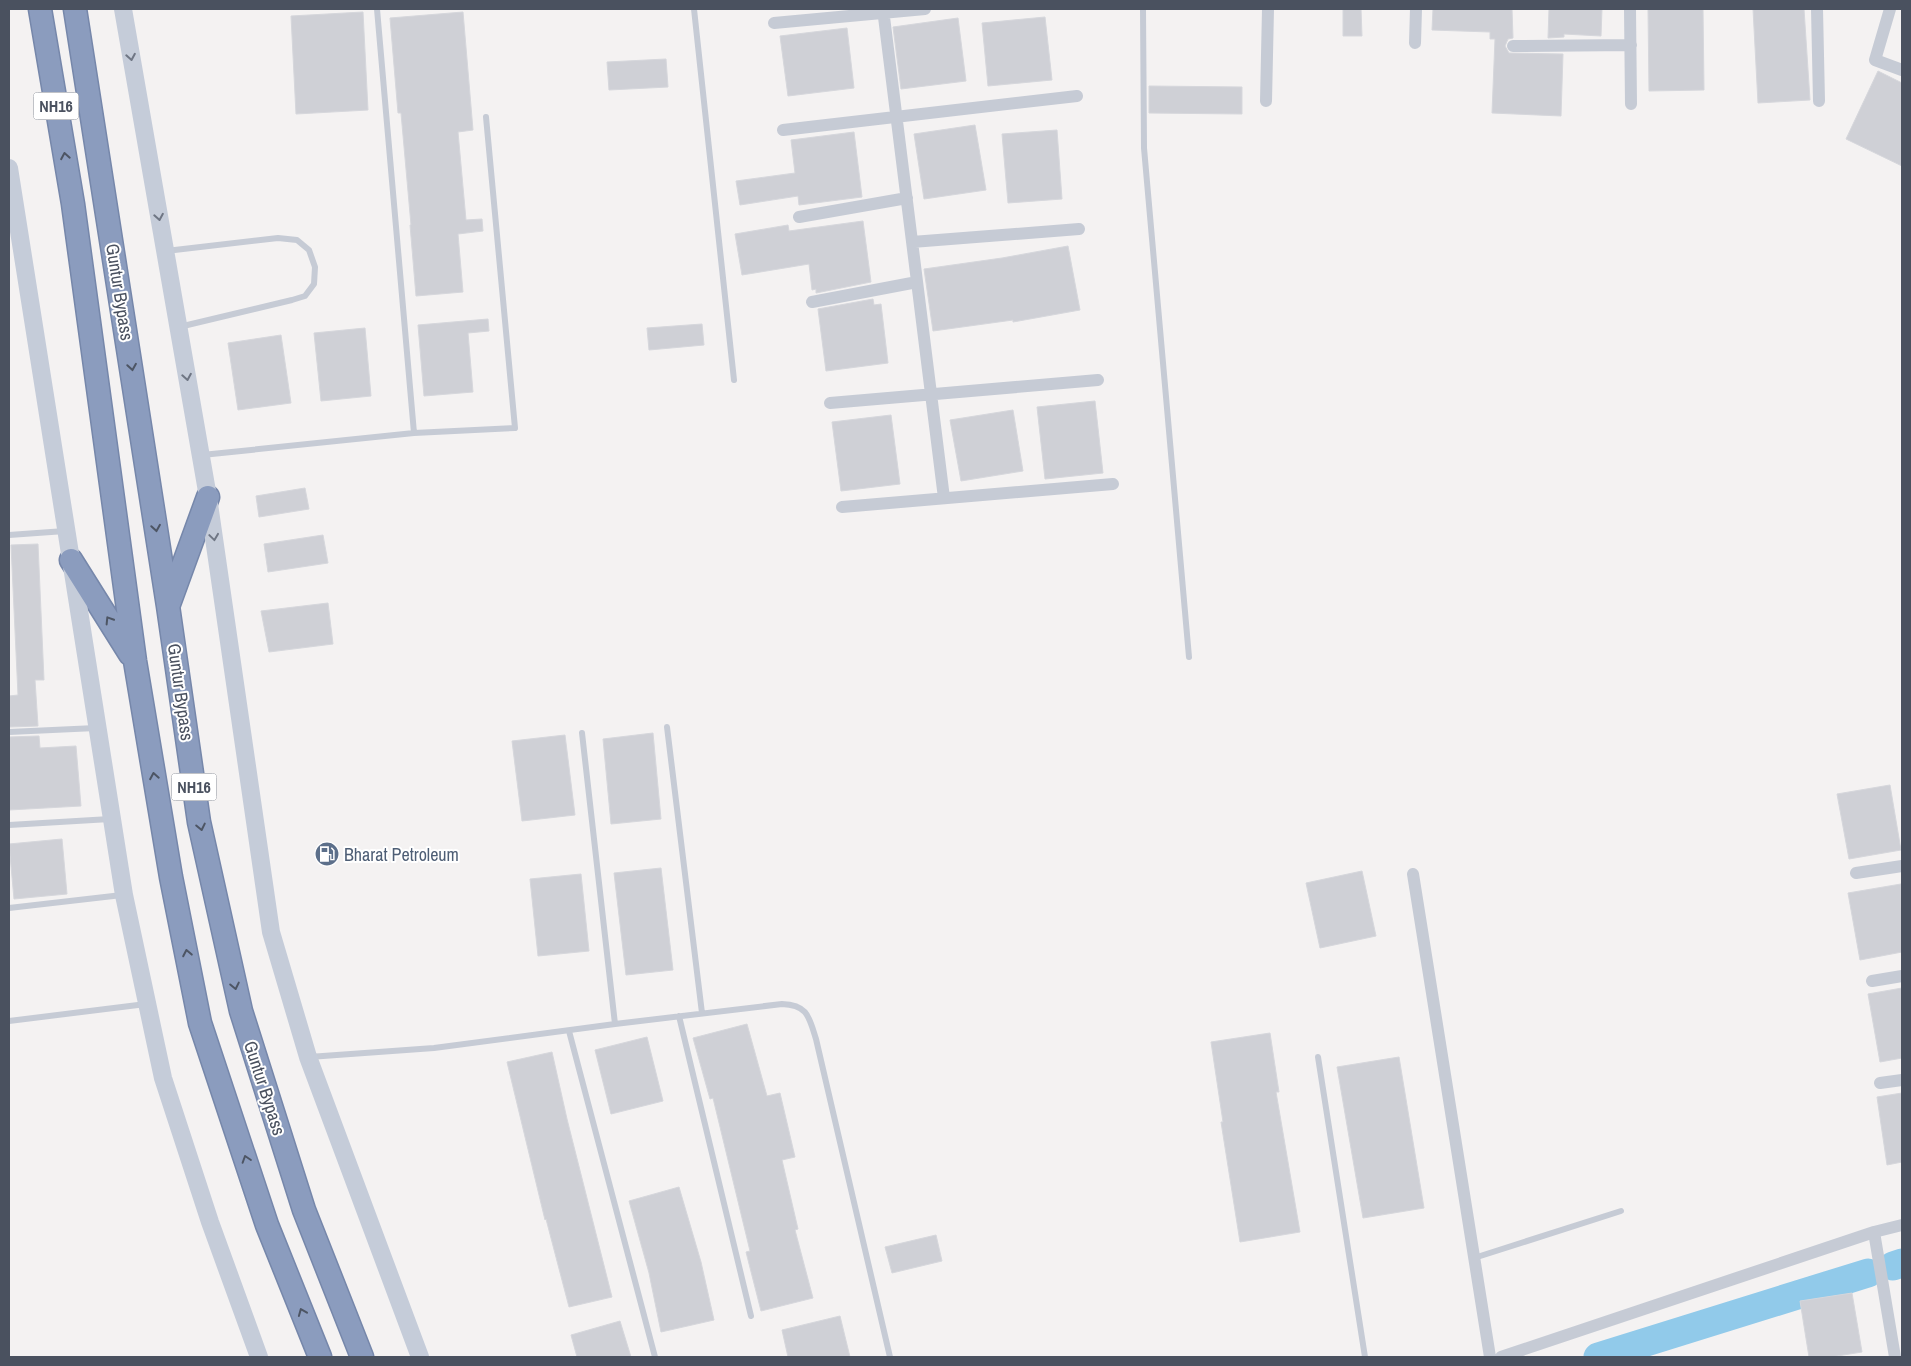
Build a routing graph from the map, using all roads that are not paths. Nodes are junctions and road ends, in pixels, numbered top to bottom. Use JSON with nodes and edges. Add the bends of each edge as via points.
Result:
{"nodes":[{"id":1,"x":40,"y":9,"type":"edge"},
{"id":2,"x":75,"y":9,"type":"edge"},
{"id":3,"x":123,"y":9,"type":"edge"},
{"id":4,"x":377,"y":9,"type":"edge"},
{"id":5,"x":694,"y":9,"type":"edge"},
{"id":6,"x":926,"y":9,"type":"edge"},
{"id":7,"x":1143,"y":9,"type":"edge"},
{"id":8,"x":1268,"y":9,"type":"edge"},
{"id":9,"x":1416,"y":9,"type":"edge"},
{"id":10,"x":1630,"y":9,"type":"edge"},
{"id":11,"x":1817,"y":9,"type":"edge"},
{"id":12,"x":1890,"y":9,"type":"edge"},
{"id":13,"x":883,"y":11,"type":"edge"},
{"id":14,"x":774,"y":23,"type":"dead end"},
{"id":15,"x":1414,"y":43,"type":"dead end"},
{"id":16,"x":1631,"y":45,"type":"junction"},
{"id":17,"x":1513,"y":46,"type":"dead end"},
{"id":18,"x":1902,"y":70,"type":"edge"},
{"id":19,"x":1077,"y":96,"type":"dead end"},
{"id":20,"x":1266,"y":101,"type":"dead end"},
{"id":21,"x":1819,"y":101,"type":"dead end"},
{"id":22,"x":1631,"y":104,"type":"dead end"},
{"id":23,"x":486,"y":117,"type":"dead end"},
{"id":24,"x":896,"y":117,"type":"junction"},
{"id":25,"x":783,"y":130,"type":"dead end"},
{"id":26,"x":9,"y":168,"type":"edge"},
{"id":27,"x":907,"y":198,"type":"junction"},
{"id":28,"x":799,"y":216,"type":"dead end"},
{"id":29,"x":1079,"y":229,"type":"dead end"},
{"id":30,"x":912,"y":242,"type":"junction"},
{"id":31,"x":165,"y":251,"type":"junction"},
{"id":32,"x":917,"y":282,"type":"junction"},
{"id":33,"x":812,"y":302,"type":"dead end"},
{"id":34,"x":178,"y":327,"type":"junction"},
{"id":35,"x":734,"y":380,"type":"dead end"},
{"id":36,"x":1098,"y":380,"type":"dead end"},
{"id":37,"x":931,"y":394,"type":"junction"},
{"id":38,"x":830,"y":403,"type":"dead end"},
{"id":39,"x":414,"y":433,"type":"junction"},
{"id":40,"x":201,"y":455,"type":"junction"},
{"id":41,"x":1113,"y":484,"type":"dead end"},
{"id":42,"x":208,"y":497,"type":"junction"},
{"id":43,"x":944,"y":498,"type":"junction"},
{"id":44,"x":842,"y":507,"type":"dead end"},
{"id":45,"x":66,"y":531,"type":"junction"},
{"id":46,"x":9,"y":535,"type":"edge"},
{"id":47,"x":71,"y":560,"type":"junction"},
{"id":48,"x":168,"y":606,"type":"junction"},
{"id":49,"x":1189,"y":658,"type":"dead end"},
{"id":50,"x":135,"y":661,"type":"junction"},
{"id":51,"x":97,"y":728,"type":"junction"},
{"id":52,"x":667,"y":728,"type":"dead end"},
{"id":53,"x":9,"y":732,"type":"edge"},
{"id":54,"x":582,"y":733,"type":"dead end"},
{"id":55,"x":112,"y":819,"type":"junction"},
{"id":56,"x":9,"y":825,"type":"edge"},
{"id":57,"x":1902,"y":866,"type":"edge"},
{"id":58,"x":1413,"y":874,"type":"dead end"},
{"id":59,"x":1856,"y":874,"type":"dead end"},
{"id":60,"x":124,"y":895,"type":"junction"},
{"id":61,"x":9,"y":908,"type":"edge"},
{"id":62,"x":1902,"y":976,"type":"edge"},
{"id":63,"x":1872,"y":981,"type":"dead end"},
{"id":64,"x":147,"y":1004,"type":"junction"},
{"id":65,"x":702,"y":1013,"type":"junction"},
{"id":66,"x":679,"y":1016,"type":"junction"},
{"id":67,"x":9,"y":1021,"type":"edge"},
{"id":68,"x":615,"y":1024,"type":"junction"},
{"id":69,"x":569,"y":1030,"type":"junction"},
{"id":70,"x":308,"y":1057,"type":"junction"},
{"id":71,"x":1318,"y":1057,"type":"dead end"},
{"id":72,"x":1902,"y":1080,"type":"edge"},
{"id":73,"x":1880,"y":1083,"type":"dead end"},
{"id":74,"x":1621,"y":1211,"type":"dead end"},
{"id":75,"x":1902,"y":1225,"type":"edge"},
{"id":76,"x":1874,"y":1232,"type":"junction"},
{"id":77,"x":1474,"y":1258,"type":"junction"},
{"id":78,"x":751,"y":1316,"type":"dead end"},
{"id":79,"x":259,"y":1357,"type":"edge"},
{"id":80,"x":320,"y":1357,"type":"edge"},
{"id":81,"x":362,"y":1357,"type":"edge"},
{"id":82,"x":420,"y":1357,"type":"edge"},
{"id":83,"x":655,"y":1357,"type":"edge"},
{"id":84,"x":890,"y":1357,"type":"edge"},
{"id":85,"x":1364,"y":1357,"type":"edge"},
{"id":86,"x":1490,"y":1357,"type":"edge"},
{"id":87,"x":1501,"y":1357,"type":"edge"},
{"id":88,"x":1895,"y":1357,"type":"edge"}],
"edges":[{"from":50,"to":1,"type":"highway","name":"Guntur Bypass","number":"NH16","one_way":true,"via":[[73,204]]},
{"from":2,"to":48,"type":"highway","name":"Guntur Bypass","number":"NH16","one_way":true},
{"from":3,"to":31,"type":"street","one_way":true},
{"from":4,"to":39,"type":"lane"},
{"from":5,"to":35,"type":"lane"},
{"from":6,"to":13,"type":"street"},
{"from":7,"to":49,"type":"lane","via":[[1144,148]]},
{"from":8,"to":20,"type":"street"},
{"from":9,"to":15,"type":"street"},
{"from":10,"to":16,"type":"street"},
{"from":11,"to":21,"type":"street"},
{"from":12,"to":18,"type":"street","via":[[1875,60]]},
{"from":13,"to":14,"type":"street"},
{"from":13,"to":24,"type":"street"},
{"from":16,"to":17,"type":"street"},
{"from":16,"to":22,"type":"street"},
{"from":19,"to":24,"type":"street"},
{"from":23,"to":39,"type":"lane","via":[[514,428]]},
{"from":24,"to":25,"type":"street"},
{"from":24,"to":27,"type":"street"},
{"from":26,"to":45,"type":"street"},
{"from":27,"to":28,"type":"street"},
{"from":27,"to":30,"type":"street"},
{"from":29,"to":30,"type":"street"},
{"from":30,"to":32,"type":"street"},
{"from":31,"to":34,"type":"street"},
{"from":31,"to":34,"type":"lane","via":[[278,238],[297,240],[309,250],[315,267],[314,284],[304,296]]},
{"from":32,"to":33,"type":"street"},
{"from":32,"to":37,"type":"street"},
{"from":34,"to":40,"type":"street","one_way":true},
{"from":36,"to":37,"type":"street"},
{"from":37,"to":38,"type":"street"},
{"from":37,"to":43,"type":"street"},
{"from":39,"to":40,"type":"lane"},
{"from":40,"to":42,"type":"street"},
{"from":41,"to":43,"type":"street"},
{"from":42,"to":48,"type":"highway"},
{"from":42,"to":70,"type":"street","one_way":true,"via":[[271,932]]},
{"from":43,"to":44,"type":"street"},
{"from":45,"to":46,"type":"lane"},
{"from":45,"to":47,"type":"street"},
{"from":50,"to":47,"type":"highway","one_way":true},
{"from":47,"to":51,"type":"street"},
{"from":48,"to":81,"type":"highway","name":"Guntur Bypass","number":"NH16","one_way":true,"via":[[199,822],[240,1010],[304,1210]]},
{"from":80,"to":50,"type":"highway","name":"Guntur Bypass","number":"NH16","one_way":true,"via":[[267,1225],[200,1022],[171,876]]},
{"from":51,"to":53,"type":"lane"},
{"from":51,"to":55,"type":"street"},
{"from":52,"to":65,"type":"lane"},
{"from":54,"to":68,"type":"lane"},
{"from":55,"to":56,"type":"lane"},
{"from":55,"to":60,"type":"street"},
{"from":57,"to":59,"type":"street"},
{"from":58,"to":77,"type":"street"},
{"from":60,"to":61,"type":"lane"},
{"from":60,"to":64,"type":"street"},
{"from":62,"to":63,"type":"street"},
{"from":64,"to":67,"type":"lane"},
{"from":64,"to":79,"type":"street","via":[[163,1078]]},
{"from":65,"to":66,"type":"lane"},
{"from":65,"to":84,"type":"lane","via":[[782,1004],[795,1004],[804,1010],[816,1039]]},
{"from":66,"to":68,"type":"lane"},
{"from":66,"to":78,"type":"lane"},
{"from":68,"to":69,"type":"lane"},
{"from":69,"to":70,"type":"lane","via":[[434,1048]]},
{"from":69,"to":83,"type":"lane"},
{"from":70,"to":82,"type":"street"},
{"from":71,"to":85,"type":"lane"},
{"from":72,"to":73,"type":"street"},
{"from":74,"to":77,"type":"lane"},
{"from":75,"to":76,"type":"street"},
{"from":76,"to":87,"type":"street"},
{"from":76,"to":88,"type":"street"},
{"from":77,"to":86,"type":"street"}]}
